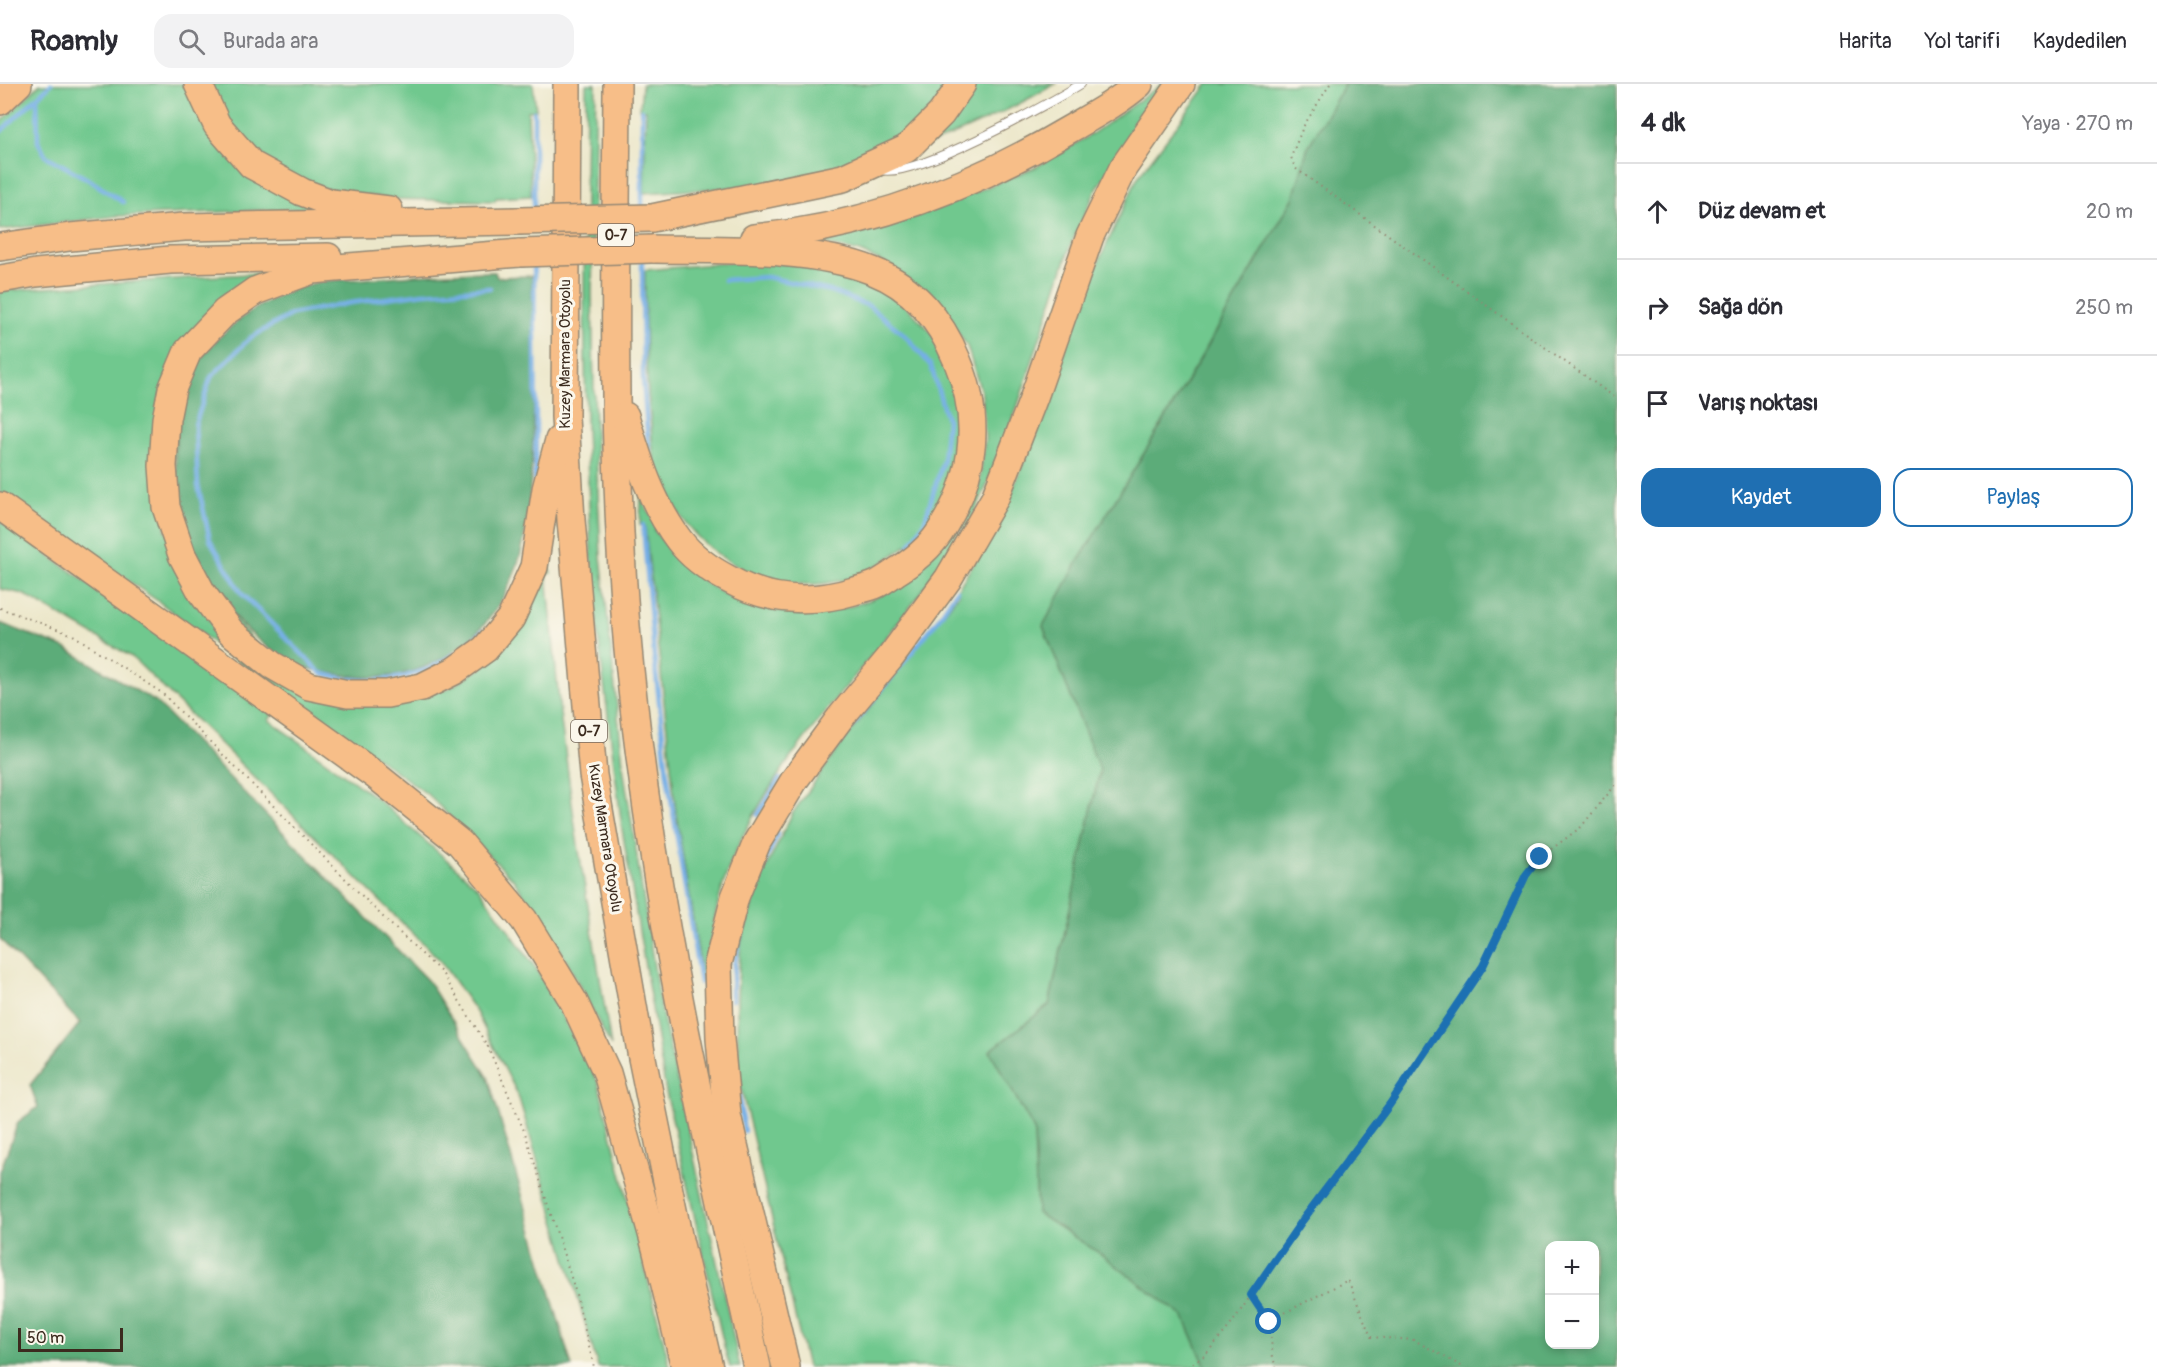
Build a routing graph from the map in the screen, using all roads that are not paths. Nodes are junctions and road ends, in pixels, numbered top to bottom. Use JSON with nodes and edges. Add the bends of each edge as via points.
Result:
{"nodes":[{"id":1,"x":18,"y":84,"type":"edge"},
{"id":2,"x":198,"y":84,"type":"edge"},
{"id":3,"x":552,"y":84,"type":"edge"},
{"id":4,"x":567,"y":84,"type":"edge"},
{"id":5,"x":617,"y":84,"type":"edge"},
{"id":6,"x":626,"y":84,"type":"edge"},
{"id":7,"x":962,"y":84,"type":"edge"},
{"id":8,"x":1081,"y":84,"type":"edge"},
{"id":9,"x":1139,"y":84,"type":"edge"},
{"id":10,"x":1181,"y":84,"type":"edge"},
{"id":11,"x":0,"y":101,"type":"edge"},
{"id":12,"x":617,"y":137,"type":"junction"},
{"id":13,"x":565,"y":146,"type":"junction"},
{"id":14,"x":873,"y":164,"type":"junction"},
{"id":15,"x":518,"y":221,"type":"junction"},
{"id":16,"x":0,"y":247,"type":"edge"},
{"id":17,"x":652,"y":249,"type":"junction"},
{"id":18,"x":520,"y":253,"type":"junction"},
{"id":19,"x":0,"y":279,"type":"edge"},
{"id":20,"x":615,"y":386,"type":"junction"},
{"id":21,"x":565,"y":417,"type":"junction"},
{"id":22,"x":0,"y":506,"type":"edge"},
{"id":23,"x":685,"y":1367,"type":"edge"},
{"id":24,"x":709,"y":1367,"type":"edge"},
{"id":25,"x":757,"y":1367,"type":"edge"},
{"id":26,"x":786,"y":1367,"type":"edge"}],
"edges":[{"from":1,"to":11,"type":"highway"},
{"from":2,"to":15,"type":"highway","via":[[217,125],[235,149],[252,165],[302,192],[331,203]]},
{"from":3,"to":13,"type":"highway"},
{"from":4,"to":13,"type":"highway","name":"Kuzey Marmara Otoyolu","number":"O-7"},
{"from":5,"to":12,"type":"highway","number":"O-7"},
{"from":6,"to":12,"type":"highway"},
{"from":7,"to":14,"type":"highway","via":[[941,114],[906,149]]},
{"from":8,"to":14,"type":"lane","via":[[1042,108],[940,155],[897,171],[883,171]]},
{"from":9,"to":17,"type":"highway","via":[[1041,147],[972,180],[871,217],[791,234]]},
{"from":10,"to":26,"type":"highway","via":[[1123,168],[1090,236],[995,498],[948,579],[795,779],[757,842],[735,897],[718,964],[727,1115]]},
{"from":12,"to":20,"type":"highway","number":"O-7"},
{"from":13,"to":21,"type":"highway","name":"Kuzey Marmara Otoyolu","number":"O-7"},
{"from":14,"to":15,"type":"highway","bridge":true,"via":[[843,178],[652,218]]},
{"from":15,"to":16,"type":"highway","via":[[184,227]]},
{"from":17,"to":18,"type":"highway","bridge":true},
{"from":17,"to":20,"type":"highway","via":[[777,252],[840,261],[876,272],[903,288],[938,322],[966,382],[973,414],[969,468],[943,529],[915,559],[876,585],[831,598],[786,599],[747,590],[713,571],[680,542],[654,502]]},
{"from":18,"to":19,"type":"highway","via":[[170,260]]},
{"from":18,"to":21,"type":"highway","via":[[312,270],[255,291],[225,312],[188,351],[171,389],[163,466],[166,507],[182,555],[202,593],[231,632],[272,665],[309,686],[348,694],[387,694],[422,687],[485,650],[511,618],[534,567],[546,489]]},
{"from":20,"to":25,"type":"highway","number":"O-7","via":[[618,515],[632,689],[655,862],[702,1117]]},
{"from":21,"to":24,"type":"highway","name":"Kuzey Marmara Otoyolu","number":"O-7","via":[[570,520],[593,775],[642,1058]]},
{"from":22,"to":23,"type":"highway","via":[[375,775],[460,843],[524,920],[574,1002],[607,1073]]}]}
